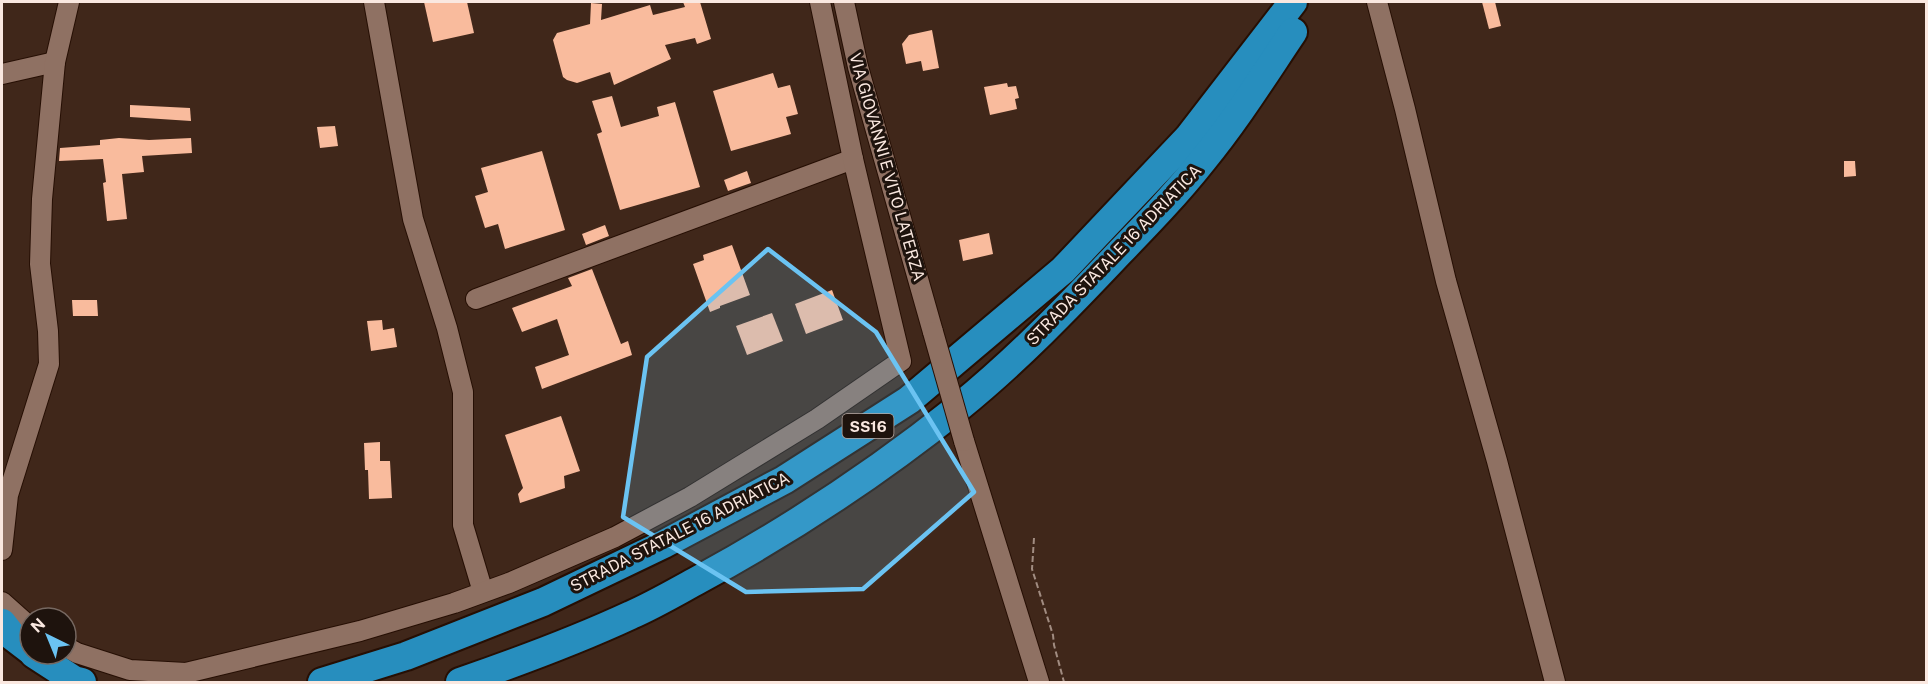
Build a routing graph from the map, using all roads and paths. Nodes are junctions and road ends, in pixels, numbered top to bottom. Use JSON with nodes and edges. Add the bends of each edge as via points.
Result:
{"nodes":[{"id":1,"x":69,"y":2,"type":"edge"},
{"id":2,"x":374,"y":2,"type":"edge"},
{"id":3,"x":820,"y":2,"type":"edge"},
{"id":4,"x":844,"y":2,"type":"edge"},
{"id":5,"x":1293,"y":2,"type":"edge"},
{"id":6,"x":1312,"y":2,"type":"edge"},
{"id":7,"x":1377,"y":2,"type":"edge"},
{"id":8,"x":55,"y":62,"type":"junction"},
{"id":9,"x":2,"y":74,"type":"edge"},
{"id":10,"x":853,"y":159,"type":"junction"},
{"id":11,"x":476,"y":299,"type":"dead end"},
{"id":12,"x":1034,"y":538,"type":"dead end"},
{"id":13,"x":2,"y":550,"type":"edge"},
{"id":14,"x":483,"y":592,"type":"junction"},
{"id":15,"x":2,"y":602,"type":"edge"},
{"id":16,"x":18,"y":616,"type":"edge"},
{"id":17,"x":2,"y":623,"type":"edge"},
{"id":18,"x":18,"y":641,"type":"edge"},
{"id":19,"x":78,"y":652,"type":"edge"},
{"id":20,"x":52,"y":666,"type":"edge"},
{"id":21,"x":82,"y":682,"type":"edge"},
{"id":22,"x":322,"y":682,"type":"edge"},
{"id":23,"x":460,"y":682,"type":"edge"},
{"id":24,"x":1039,"y":682,"type":"edge"},
{"id":25,"x":1064,"y":682,"type":"edge"},
{"id":26,"x":1555,"y":682,"type":"edge"}],
"edges":[{"from":1,"to":8,"type":"street"},
{"from":2,"to":14,"type":"street","via":[[413,219],[463,392],[463,525]]},
{"from":3,"to":10,"type":"street"},
{"from":4,"to":24,"type":"street","name":"VIA GIOVANNI E VITO LATERZA","bridge":true,"via":[[858,67],[964,441]]},
{"from":5,"to":22,"type":"highway","name":"STRADA STATALE 16 ADRIATICA","number":"SS16","via":[[1188,138],[1063,270],[909,399],[784,480],[664,544],[543,602],[406,656]]},
{"from":6,"to":23,"type":"highway","name":"STRADA STATALE 16 ADRIATICA","number":"SS16","via":[[1203,160],[1078,296],[961,405],[880,467],[758,548],[634,614],[563,646]]},
{"from":7,"to":26,"type":"street","via":[[1446,281]]},
{"from":8,"to":9,"type":"street"},
{"from":8,"to":13,"type":"street","via":[[40,264],[49,364],[8,495]]},
{"from":10,"to":11,"type":"street"},
{"from":10,"to":14,"type":"street","via":[[901,361],[817,419],[690,497],[615,537]]},
{"from":12,"to":25,"type":"path","via":[[1032,568]]},
{"from":14,"to":19,"type":"street","via":[[360,631],[186,673],[130,670]]},
{"from":15,"to":16,"type":"street"},
{"from":17,"to":18,"type":"highway"},
{"from":20,"to":21,"type":"highway"}]}
